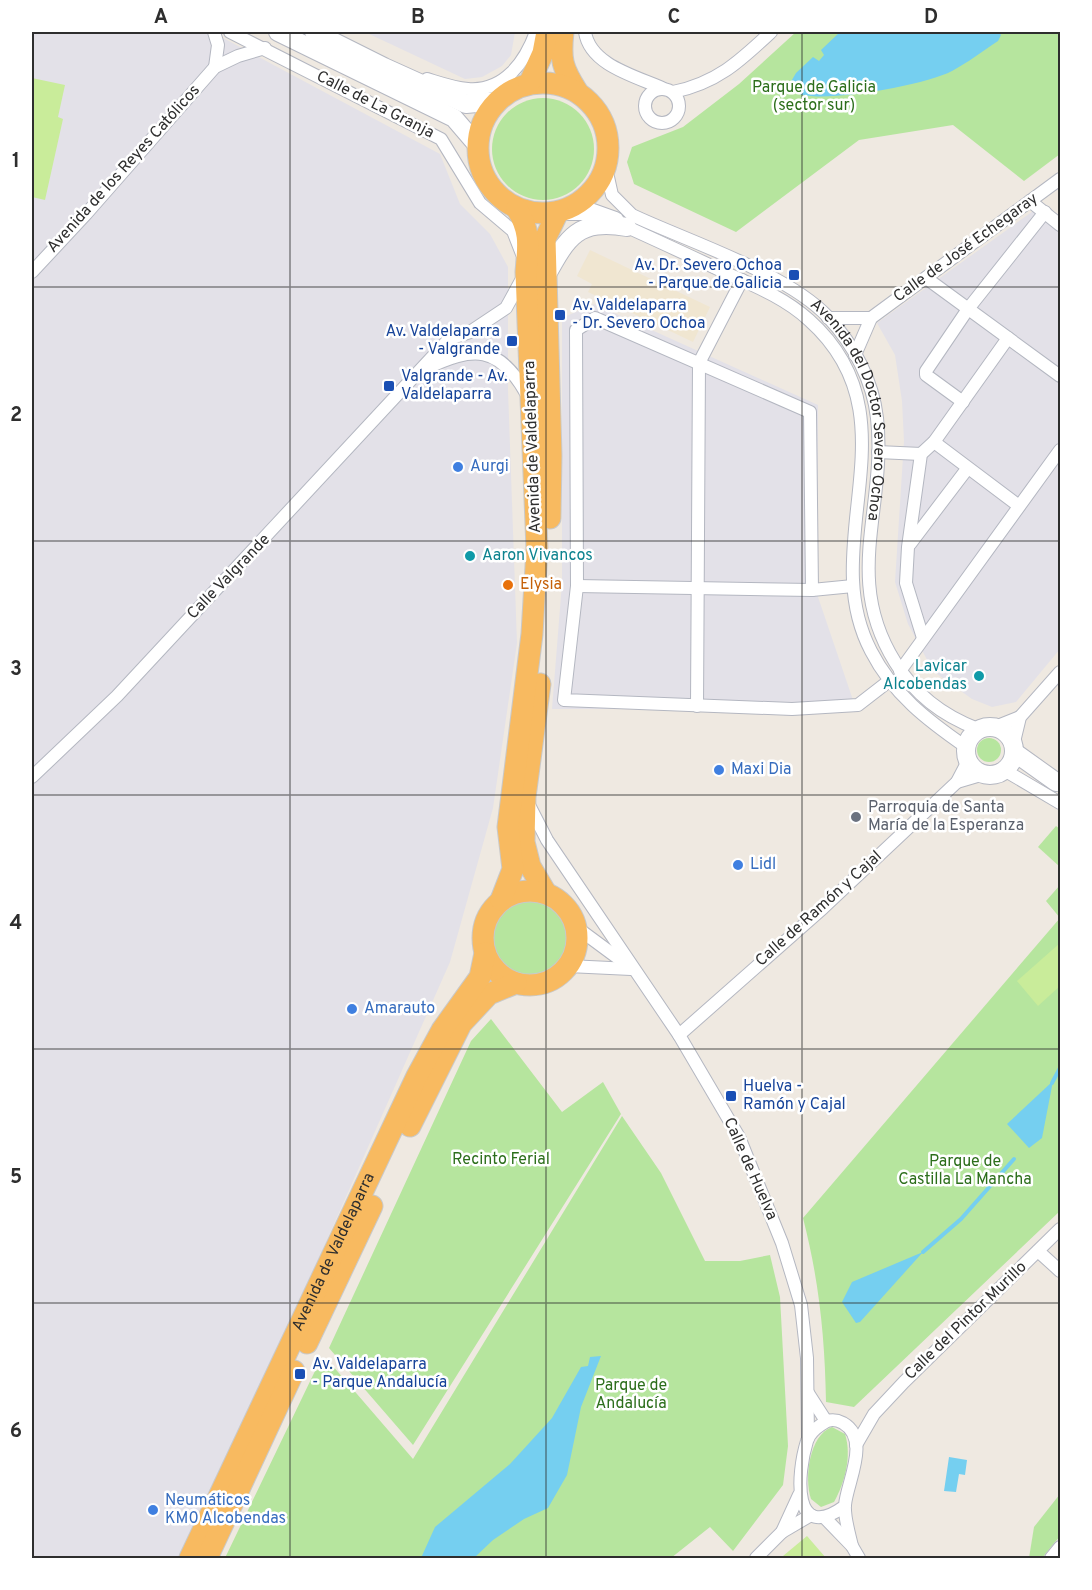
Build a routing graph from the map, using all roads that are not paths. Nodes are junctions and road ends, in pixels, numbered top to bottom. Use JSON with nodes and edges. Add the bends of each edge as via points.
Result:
{"nodes":[{"id":1,"x":214,"y":32,"type":"edge"},
{"id":2,"x":230,"y":32,"type":"edge"},
{"id":3,"x":278,"y":32,"type":"edge"},
{"id":4,"x":314,"y":32,"type":"edge"},
{"id":5,"x":536,"y":32,"type":"edge"},
{"id":6,"x":547,"y":32,"type":"edge"},
{"id":7,"x":563,"y":32,"type":"edge"},
{"id":8,"x":585,"y":32,"type":"edge"},
{"id":9,"x":771,"y":32,"type":"edge"},
{"id":10,"x":265,"y":48,"type":"junction"},
{"id":11,"x":215,"y":67,"type":"junction"},
{"id":12,"x":384,"y":68,"type":"junction"},
{"id":13,"x":529,"y":84,"type":"junction"},
{"id":14,"x":577,"y":91,"type":"junction"},
{"id":15,"x":498,"y":100,"type":"junction"},
{"id":16,"x":478,"y":146,"type":"junction"},
{"id":17,"x":606,"y":168,"type":"junction"},
{"id":18,"x":1060,"y":179,"type":"edge"},
{"id":19,"x":1030,"y":201,"type":"junction"},
{"id":20,"x":517,"y":209,"type":"junction"},
{"id":21,"x":561,"y":211,"type":"junction"},
{"id":22,"x":1045,"y":212,"type":"junction"},
{"id":23,"x":1060,"y":225,"type":"edge"},
{"id":24,"x":627,"y":227,"type":"junction"},
{"id":25,"x":32,"y":272,"type":"edge"},
{"id":26,"x":536,"y":274,"type":"junction"},
{"id":27,"x":926,"y":278,"type":"junction"},
{"id":28,"x":742,"y":280,"type":"junction"},
{"id":29,"x":968,"y":309,"type":"junction"},
{"id":30,"x":828,"y":318,"type":"junction"},
{"id":31,"x":871,"y":318,"type":"junction"},
{"id":32,"x":1008,"y":338,"type":"junction"},
{"id":33,"x":855,"y":355,"type":"junction"},
{"id":34,"x":699,"y":363,"type":"junction"},
{"id":35,"x":422,"y":371,"type":"junction"},
{"id":36,"x":1060,"y":376,"type":"edge"},
{"id":37,"x":531,"y":402,"type":"junction"},
{"id":38,"x":963,"y":402,"type":"junction"},
{"id":39,"x":934,"y":442,"type":"junction"},
{"id":40,"x":1060,"y":450,"type":"edge"},
{"id":41,"x":878,"y":452,"type":"junction"},
{"id":42,"x":921,"y":454,"type":"junction"},
{"id":43,"x":967,"y":469,"type":"junction"},
{"id":44,"x":1019,"y":506,"type":"junction"},
{"id":45,"x":908,"y":546,"type":"junction"},
{"id":46,"x":577,"y":585,"type":"junction"},
{"id":47,"x":853,"y":586,"type":"junction"},
{"id":48,"x":696,"y":588,"type":"junction"},
{"id":49,"x":812,"y":590,"type":"junction"},
{"id":50,"x":923,"y":638,"type":"junction"},
{"id":51,"x":900,"y":671,"type":"junction"},
{"id":52,"x":1060,"y":672,"type":"edge"},
{"id":53,"x":889,"y":681,"type":"junction"},
{"id":54,"x":697,"y":706,"type":"junction"},
{"id":55,"x":1020,"y":717,"type":"junction"},
{"id":56,"x":987,"y":728,"type":"junction"},
{"id":57,"x":1014,"y":749,"type":"junction"},
{"id":58,"x":967,"y":754,"type":"junction"},
{"id":59,"x":1004,"y":770,"type":"junction"},
{"id":60,"x":984,"y":774,"type":"junction"},
{"id":61,"x":32,"y":777,"type":"edge"},
{"id":62,"x":957,"y":782,"type":"junction"},
{"id":63,"x":1058,"y":784,"type":"edge"},
{"id":64,"x":525,"y":797,"type":"junction"},
{"id":65,"x":1060,"y":803,"type":"edge"},
{"id":66,"x":546,"y":893,"type":"junction"},
{"id":67,"x":501,"y":900,"type":"junction"},
{"id":68,"x":576,"y":927,"type":"junction"},
{"id":69,"x":485,"y":953,"type":"junction"},
{"id":70,"x":568,"y":966,"type":"junction"},
{"id":71,"x":632,"y":969,"type":"junction"},
{"id":72,"x":516,"y":983,"type":"junction"},
{"id":73,"x":679,"y":1035,"type":"junction"},
{"id":74,"x":379,"y":1158,"type":"junction"},
{"id":75,"x":356,"y":1174,"type":"dead end"},
{"id":76,"x":1060,"y":1230,"type":"edge"},
{"id":77,"x":1038,"y":1251,"type":"junction"},
{"id":78,"x":1060,"y":1271,"type":"edge"},
{"id":79,"x":808,"y":1394,"type":"junction"},
{"id":80,"x":874,"y":1414,"type":"junction"},
{"id":81,"x":826,"y":1421,"type":"junction"},
{"id":82,"x":846,"y":1424,"type":"junction"},
{"id":83,"x":808,"y":1438,"type":"junction"},
{"id":84,"x":856,"y":1445,"type":"junction"},
{"id":85,"x":800,"y":1495,"type":"junction"},
{"id":86,"x":845,"y":1506,"type":"junction"},
{"id":87,"x":811,"y":1515,"type":"junction"},
{"id":88,"x":824,"y":1517,"type":"junction"},
{"id":89,"x":782,"y":1532,"type":"junction"},
{"id":90,"x":852,"y":1546,"type":"junction"},
{"id":91,"x":1060,"y":1547,"type":"edge"},
{"id":92,"x":190,"y":1558,"type":"edge"},
{"id":93,"x":207,"y":1558,"type":"edge"},
{"id":94,"x":756,"y":1558,"type":"edge"},
{"id":95,"x":859,"y":1558,"type":"edge"},
{"id":96,"x":1051,"y":1558,"type":"edge"}],
"edges":[{"from":1,"to":11,"type":"street","via":[[218,45]]},
{"from":2,"to":10,"type":"street","name":"Calle de La Granja"},
{"from":3,"to":16,"type":"main road","via":[[454,118]]},
{"from":4,"to":12,"type":"main road"},
{"from":5,"to":12,"type":"street","via":[[527,55],[514,71],[491,88],[467,89]]},
{"from":6,"to":13,"type":"highway"},
{"from":7,"to":14,"type":"highway","via":[[564,72]]},
{"from":8,"to":9,"type":"street","via":[[587,43],[600,58],[668,90],[697,87],[723,74]]},
{"from":10,"to":11,"type":"street","name":"Avenida de los Reyes Católicos"},
{"from":10,"to":26,"type":"street","name":"Calle de La Granja","via":[[441,139],[480,202],[513,231]]},
{"from":11,"to":25,"type":"street","name":"Avenida de los Reyes Católicos"},
{"from":12,"to":15,"type":"main road","via":[[466,104]]},
{"from":13,"to":14,"type":"highway","via":[[562,85]]},
{"from":13,"to":15,"type":"highway"},
{"from":14,"to":17,"type":"highway","via":[[594,105],[605,124],[609,146]]},
{"from":15,"to":16,"type":"highway","via":[[484,122]]},
{"from":16,"to":20,"type":"highway","via":[[480,166],[488,184]]},
{"from":17,"to":21,"type":"highway","via":[[590,194]]},
{"from":17,"to":30,"type":"street","name":"Avenida del Doctor Severo Ochoa","via":[[612,195],[632,215],[788,287]]},
{"from":18,"to":19,"type":"street","name":"Calle de José Echegaray"},
{"from":19,"to":22,"type":"street"},
{"from":19,"to":27,"type":"street","name":"Calle de José Echegaray"},
{"from":20,"to":21,"type":"highway","via":[[532,213]]},
{"from":20,"to":26,"type":"highway","name":"Avenida de Valdelaparra","via":[[527,225]]},
{"from":21,"to":24,"type":"main road","name":"Avenida del Doctor Severo Ochoa","via":[[587,211]]},
{"from":21,"to":26,"type":"highway","name":"Avenida de Valdelaparra","via":[[545,239]]},
{"from":22,"to":23,"type":"street"},
{"from":22,"to":29,"type":"street"},
{"from":24,"to":26,"type":"main road","name":"Avenida del Doctor Severo Ochoa","via":[[605,223],[588,226],[573,234]]},
{"from":24,"to":28,"type":"street","name":"Avenida del Doctor Severo Ochoa"},
{"from":26,"to":35,"type":"street","name":"Calle Valgrande","via":[[506,308],[470,332],[449,339]]},
{"from":26,"to":37,"type":"highway","name":"Avenida de Valdelaparra"},
{"from":26,"to":64,"type":"highway","name":"Avenida de Valdelaparra","via":[[551,455],[549,580]]},
{"from":27,"to":29,"type":"street"},
{"from":27,"to":31,"type":"street","name":"Calle de José Echegaray"},
{"from":28,"to":34,"type":"street"},
{"from":28,"to":47,"type":"street","name":"Avenida del Doctor Severo Ochoa","via":[[778,297],[811,321],[843,362],[855,390],[864,440]]},
{"from":29,"to":32,"type":"street"},
{"from":29,"to":38,"type":"street","via":[[926,371],[926,375]]},
{"from":30,"to":31,"type":"street"},
{"from":30,"to":33,"type":"street","name":"Avenida del Doctor Severo Ochoa"},
{"from":31,"to":33,"type":"street"},
{"from":32,"to":36,"type":"street"},
{"from":32,"to":38,"type":"street"},
{"from":33,"to":41,"type":"street","name":"Avenida del Doctor Severo Ochoa","via":[[874,403]]},
{"from":34,"to":46,"type":"street","via":[[595,318],[576,330]]},
{"from":34,"to":48,"type":"street"},
{"from":34,"to":49,"type":"street","via":[[810,412]]},
{"from":35,"to":37,"type":"street","via":[[456,354],[485,353],[514,371]]},
{"from":35,"to":61,"type":"street","name":"Calle Valgrande","via":[[117,696]]},
{"from":37,"to":67,"type":"highway","name":"Avenida de Valdelaparra","via":[[537,549],[533,618],[508,827],[513,869]]},
{"from":38,"to":39,"type":"street"},
{"from":39,"to":42,"type":"street"},
{"from":39,"to":43,"type":"street"},
{"from":40,"to":44,"type":"street"},
{"from":41,"to":42,"type":"street"},
{"from":41,"to":51,"type":"street","name":"Avenida del Doctor Severo Ochoa","via":[[868,587],[880,635]]},
{"from":42,"to":45,"type":"street"},
{"from":43,"to":44,"type":"street"},
{"from":43,"to":45,"type":"street"},
{"from":44,"to":50,"type":"street"},
{"from":45,"to":50,"type":"street","via":[[906,583]]},
{"from":46,"to":48,"type":"street"},
{"from":46,"to":54,"type":"street","via":[[564,700]]},
{"from":47,"to":49,"type":"street"},
{"from":47,"to":53,"type":"street","name":"Avenida del Doctor Severo Ochoa","via":[[863,632]]},
{"from":48,"to":49,"type":"street"},
{"from":48,"to":54,"type":"street"},
{"from":50,"to":51,"type":"street"},
{"from":51,"to":56,"type":"street","name":"Avenida del Doctor Severo Ochoa","via":[[947,717]]},
{"from":52,"to":55,"type":"street"},
{"from":53,"to":54,"type":"street","via":[[858,705],[792,709]]},
{"from":53,"to":58,"type":"street","name":"Avenida del Doctor Severo Ochoa","via":[[914,709]]},
{"from":55,"to":56,"type":"street"},
{"from":55,"to":57,"type":"street"},
{"from":56,"to":57,"type":"main road","via":[[1007,734]]},
{"from":56,"to":58,"type":"main road","via":[[972,734]]},
{"from":57,"to":59,"type":"main road","via":[[1013,759]]},
{"from":57,"to":63,"type":"main road"},
{"from":58,"to":60,"type":"main road"},
{"from":58,"to":62,"type":"street","name":"Calle de Ramón y Cajal"},
{"from":59,"to":60,"type":"main road"},
{"from":59,"to":65,"type":"street"},
{"from":60,"to":62,"type":"street","name":"Calle de Ramón y Cajal"},
{"from":62,"to":73,"type":"street","name":"Calle de Ramón y Cajal"},
{"from":64,"to":66,"type":"highway","name":"Avenida de Valdelaparra","via":[[524,842],[530,866]]},
{"from":64,"to":71,"type":"street","name":"Calle de Huelva","via":[[547,840]]},
{"from":66,"to":67,"type":"highway","via":[[530,890]]},
{"from":66,"to":68,"type":"highway","via":[[565,907]]},
{"from":67,"to":69,"type":"highway","via":[[485,924]]},
{"from":68,"to":70,"type":"highway","via":[[577,941]]},
{"from":68,"to":71,"type":"street"},
{"from":69,"to":72,"type":"highway","via":[[502,976]]},
{"from":69,"to":74,"type":"highway","name":"Avenida de Valdelaparra","via":[[480,977],[442,1030]]},
{"from":70,"to":71,"type":"street"},
{"from":70,"to":72,"type":"highway","via":[[545,983]]},
{"from":71,"to":73,"type":"street","name":"Calle de Huelva"},
{"from":72,"to":93,"type":"highway","name":"Avenida de Valdelaparra","via":[[489,994],[450,1042]]},
{"from":73,"to":79,"type":"street","name":"Calle de Huelva","via":[[739,1137],[782,1243],[801,1305]]},
{"from":74,"to":75,"type":"highway"},
{"from":74,"to":92,"type":"highway","name":"Avenida de Valdelaparra"},
{"from":76,"to":77,"type":"street","name":"Calle del Pintor Murillo"},
{"from":77,"to":78,"type":"street"},
{"from":77,"to":80,"type":"street","name":"Calle del Pintor Murillo"},
{"from":79,"to":81,"type":"street"},
{"from":79,"to":83,"type":"street","name":"Calle de Huelva"},
{"from":80,"to":82,"type":"street","name":"Calle del Pintor Murillo"},
{"from":80,"to":84,"type":"street","name":"Calle del Pintor Murillo"},
{"from":81,"to":82,"type":"street"},
{"from":81,"to":83,"type":"street"},
{"from":82,"to":84,"type":"street"},
{"from":83,"to":85,"type":"street","name":"Calle de Huelva"},
{"from":84,"to":86,"type":"street","name":"Calle del Pintor Murillo"},
{"from":85,"to":87,"type":"street","via":[[803,1507]]},
{"from":85,"to":89,"type":"street"},
{"from":86,"to":88,"type":"street"},
{"from":86,"to":90,"type":"street"},
{"from":87,"to":88,"type":"street"},
{"from":87,"to":89,"type":"street"},
{"from":88,"to":90,"type":"street"},
{"from":89,"to":94,"type":"street"},
{"from":90,"to":95,"type":"street"},
{"from":91,"to":96,"type":"street"}]}
